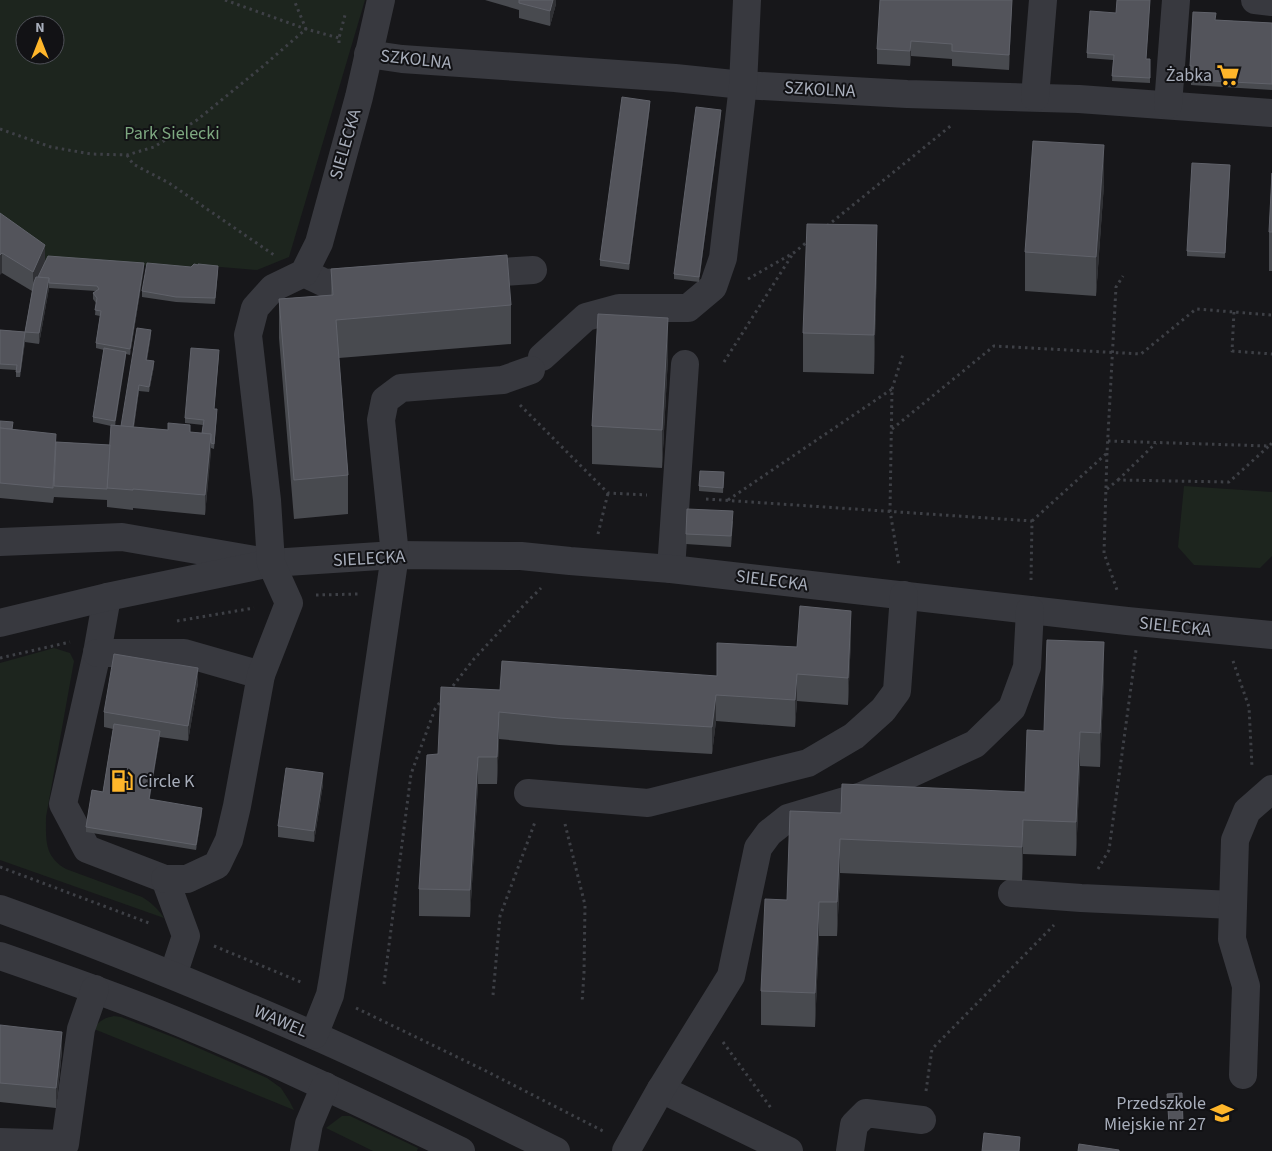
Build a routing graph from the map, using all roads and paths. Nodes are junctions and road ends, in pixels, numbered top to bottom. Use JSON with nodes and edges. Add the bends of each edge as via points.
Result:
{"nodes":[{"id":1,"x":225,"y":0,"type":"edge"},
{"id":2,"x":294,"y":0,"type":"edge"},
{"id":3,"x":381,"y":0,"type":"edge"},
{"id":4,"x":747,"y":0,"type":"edge"},
{"id":5,"x":1042,"y":0,"type":"edge"},
{"id":6,"x":1176,"y":0,"type":"edge"},
{"id":7,"x":1255,"y":0,"type":"edge"},
{"id":8,"x":1272,"y":2,"type":"edge"},
{"id":9,"x":346,"y":10,"type":"dead end"},
{"id":10,"x":306,"y":28,"type":"junction"},
{"id":11,"x":368,"y":54,"type":"junction"},
{"id":12,"x":744,"y":85,"type":"junction"},
{"id":13,"x":1035,"y":97,"type":"junction"},
{"id":14,"x":1168,"y":105,"type":"junction"},
{"id":15,"x":1272,"y":112,"type":"edge"},
{"id":16,"x":955,"y":122,"type":"dead end"},
{"id":17,"x":0,"y":129,"type":"edge"},
{"id":18,"x":127,"y":155,"type":"junction"},
{"id":19,"x":824,"y":228,"type":"edge"},
{"id":20,"x":810,"y":240,"type":"edge"},
{"id":21,"x":795,"y":252,"type":"junction"},
{"id":22,"x":276,"y":257,"type":"dead end"},
{"id":23,"x":533,"y":270,"type":"dead end"},
{"id":24,"x":304,"y":273,"type":"junction"},
{"id":25,"x":444,"y":276,"type":"edge"},
{"id":26,"x":1123,"y":276,"type":"dead end"},
{"id":27,"x":395,"y":279,"type":"edge"},
{"id":28,"x":713,"y":288,"type":"junction"},
{"id":29,"x":1234,"y":312,"type":"junction"},
{"id":30,"x":1272,"y":315,"type":"edge"},
{"id":31,"x":1112,"y":353,"type":"junction"},
{"id":32,"x":903,"y":354,"type":"dead end"},
{"id":33,"x":1272,"y":355,"type":"edge"},
{"id":34,"x":724,"y":362,"type":"dead end"},
{"id":35,"x":685,"y":364,"type":"dead end"},
{"id":36,"x":503,"y":380,"type":"junction"},
{"id":37,"x":892,"y":389,"type":"junction"},
{"id":38,"x":892,"y":428,"type":"junction"},
{"id":39,"x":1108,"y":441,"type":"junction"},
{"id":40,"x":1156,"y":443,"type":"junction"},
{"id":41,"x":1271,"y":445,"type":"edge"},
{"id":42,"x":1107,"y":453,"type":"junction"},
{"id":43,"x":1118,"y":480,"type":"junction"},
{"id":44,"x":1106,"y":489,"type":"junction"},
{"id":45,"x":608,"y":493,"type":"junction"},
{"id":46,"x":676,"y":497,"type":"junction"},
{"id":47,"x":727,"y":500,"type":"junction"},
{"id":48,"x":890,"y":511,"type":"junction"},
{"id":49,"x":1032,"y":521,"type":"junction"},
{"id":50,"x":0,"y":542,"type":"edge"},
{"id":51,"x":396,"y":556,"type":"junction"},
{"id":52,"x":570,"y":561,"type":"junction"},
{"id":53,"x":271,"y":562,"type":"junction"},
{"id":54,"x":671,"y":569,"type":"junction"},
{"id":55,"x":390,"y":593,"type":"junction"},
{"id":56,"x":904,"y":595,"type":"junction"},
{"id":57,"x":107,"y":597,"type":"junction"},
{"id":58,"x":289,"y":603,"type":"junction"},
{"id":59,"x":1030,"y":610,"type":"junction"},
{"id":60,"x":1127,"y":621,"type":"junction"},
{"id":61,"x":0,"y":623,"type":"edge"},
{"id":62,"x":168,"y":623,"type":"dead end"},
{"id":63,"x":1231,"y":632,"type":"junction"},
{"id":64,"x":1272,"y":635,"type":"edge"},
{"id":65,"x":99,"y":644,"type":"junction"},
{"id":66,"x":0,"y":658,"type":"edge"},
{"id":67,"x":261,"y":675,"type":"junction"},
{"id":68,"x":1269,"y":791,"type":"edge"},
{"id":69,"x":547,"y":794,"type":"junction"},
{"id":70,"x":165,"y":879,"type":"junction"},
{"id":71,"x":1012,"y":893,"type":"edge"},
{"id":72,"x":1080,"y":898,"type":"junction"},
{"id":73,"x":1234,"y":905,"type":"junction"},
{"id":74,"x":0,"y":908,"type":"edge"},
{"id":75,"x":0,"y":956,"type":"edge"},
{"id":76,"x":173,"y":975,"type":"junction"},
{"id":77,"x":384,"y":984,"type":"dead end"},
{"id":78,"x":95,"y":989,"type":"junction"},
{"id":79,"x":493,"y":995,"type":"dead end"},
{"id":80,"x":582,"y":1002,"type":"dead end"},
{"id":81,"x":705,"y":1018,"type":"junction"},
{"id":82,"x":314,"y":1035,"type":"junction"},
{"id":83,"x":1243,"y":1075,"type":"dead end"},
{"id":84,"x":326,"y":1086,"type":"junction"},
{"id":85,"x":660,"y":1089,"type":"junction"},
{"id":86,"x":774,"y":1112,"type":"dead end"},
{"id":87,"x":922,"y":1120,"type":"joint"},
{"id":88,"x":0,"y":1142,"type":"edge"},
{"id":89,"x":304,"y":1151,"type":"edge"},
{"id":90,"x":461,"y":1151,"type":"edge"},
{"id":91,"x":556,"y":1151,"type":"edge"},
{"id":92,"x":626,"y":1151,"type":"edge"},
{"id":93,"x":789,"y":1151,"type":"edge"},
{"id":94,"x":850,"y":1151,"type":"edge"}],
"edges":[{"from":1,"to":10,"type":"path"},
{"from":2,"to":10,"type":"path"},
{"from":3,"to":11,"type":"street","name":"SIELECKA"},
{"from":4,"to":12,"type":"street"},
{"from":5,"to":13,"type":"street"},
{"from":6,"to":14,"type":"street"},
{"from":7,"to":8,"type":"street"},
{"from":9,"to":10,"type":"path","via":[[339,38]]},
{"from":10,"to":18,"type":"path","via":[[197,120],[154,147]]},
{"from":11,"to":12,"type":"street","name":"SZKOLNA"},
{"from":11,"to":24,"type":"street","name":"SIELECKA","via":[[319,243]]},
{"from":12,"to":13,"type":"street","name":"SZKOLNA"},
{"from":12,"to":28,"type":"street","via":[[723,258]]},
{"from":13,"to":14,"type":"street","name":"SZKOLNA"},
{"from":14,"to":15,"type":"street","name":"SZKOLNA"},
{"from":16,"to":19,"type":"path"},
{"from":17,"to":18,"type":"path","via":[[51,147],[90,154]]},
{"from":18,"to":22,"type":"path","via":[[133,164],[169,183]]},
{"from":20,"to":21,"type":"path"},
{"from":21,"to":28,"type":"path","via":[[732,288]]},
{"from":21,"to":34,"type":"path"},
{"from":23,"to":25,"type":"street"},
{"from":24,"to":27,"type":"street","via":[[326,283]]},
{"from":24,"to":53,"type":"street","via":[[273,288],[255,308],[248,336]]},
{"from":26,"to":31,"type":"path","via":[[1116,288]]},
{"from":28,"to":36,"type":"street","via":[[688,308],[619,308],[586,317],[536,364]]},
{"from":29,"to":30,"type":"path"},
{"from":29,"to":31,"type":"path","via":[[1196,309],[1141,354]]},
{"from":29,"to":33,"type":"path","via":[[1232,351]]},
{"from":31,"to":38,"type":"path","via":[[994,346]]},
{"from":31,"to":39,"type":"path"},
{"from":32,"to":37,"type":"path"},
{"from":35,"to":46,"type":"street"},
{"from":36,"to":45,"type":"path","via":[[507,392]]},
{"from":36,"to":51,"type":"street","via":[[401,388],[385,400],[380,420]]},
{"from":37,"to":38,"type":"path"},
{"from":37,"to":47,"type":"path"},
{"from":38,"to":48,"type":"path"},
{"from":39,"to":40,"type":"path"},
{"from":39,"to":42,"type":"path"},
{"from":40,"to":41,"type":"path"},
{"from":40,"to":43,"type":"path"},
{"from":41,"to":43,"type":"path","via":[[1229,482]]},
{"from":42,"to":44,"type":"path"},
{"from":42,"to":49,"type":"path"},
{"from":43,"to":44,"type":"path"},
{"from":44,"to":60,"type":"path","via":[[1104,553]]},
{"from":45,"to":46,"type":"path"},
{"from":45,"to":52,"type":"path","via":[[599,533]]},
{"from":46,"to":47,"type":"path"},
{"from":46,"to":54,"type":"street"},
{"from":47,"to":48,"type":"path"},
{"from":48,"to":49,"type":"path"},
{"from":48,"to":56,"type":"path"},
{"from":49,"to":59,"type":"path"},
{"from":50,"to":53,"type":"street","via":[[122,537]]},
{"from":51,"to":52,"type":"street","name":"SIELECKA","via":[[520,556]]},
{"from":51,"to":53,"type":"street","name":"SIELECKA"},
{"from":51,"to":55,"type":"street"},
{"from":52,"to":54,"type":"street","name":"SIELECKA"},
{"from":52,"to":77,"type":"path","via":[[524,604],[473,660],[435,709],[411,774]]},
{"from":53,"to":57,"type":"street","name":"SIELECKA"},
{"from":53,"to":58,"type":"street"},
{"from":54,"to":56,"type":"street","name":"SIELECKA"},
{"from":55,"to":58,"type":"path","via":[[312,595]]},
{"from":55,"to":82,"type":"street","via":[[332,987]]},
{"from":56,"to":59,"type":"street","name":"SIELECKA"},
{"from":56,"to":69,"type":"street","via":[[897,691],[883,710],[854,736],[808,763],[648,803]]},
{"from":57,"to":61,"type":"street","name":"SIELECKA"},
{"from":57,"to":65,"type":"street"},
{"from":58,"to":62,"type":"path"},
{"from":58,"to":67,"type":"street"},
{"from":59,"to":60,"type":"street","name":"SIELECKA"},
{"from":59,"to":81,"type":"street","via":[[1027,667],[1012,708],[975,744],[862,796],[788,818],[769,833],[758,848],[731,976]]},
{"from":60,"to":63,"type":"street","name":"SIELECKA"},
{"from":60,"to":72,"type":"path","via":[[1137,643],[1109,850]]},
{"from":63,"to":64,"type":"street","name":"SIELECKA"},
{"from":63,"to":68,"type":"path","via":[[1230,653],[1249,707],[1253,770]]},
{"from":65,"to":66,"type":"path"},
{"from":65,"to":67,"type":"street","via":[[184,653]]},
{"from":65,"to":70,"type":"street","via":[[63,804],[87,849]]},
{"from":67,"to":70,"type":"street","via":[[229,840],[217,865],[187,879]]},
{"from":68,"to":73,"type":"street","via":[[1247,811],[1235,840]]},
{"from":69,"to":79,"type":"path","via":[[500,916]]},
{"from":69,"to":80,"type":"path","via":[[564,826],[585,905]]},
{"from":70,"to":76,"type":"street","via":[[186,936]]},
{"from":71,"to":72,"type":"street"},
{"from":72,"to":73,"type":"street"},
{"from":72,"to":87,"type":"path","via":[[932,1049]]},
{"from":73,"to":83,"type":"street","via":[[1232,939],[1246,986]]},
{"from":74,"to":76,"type":"street","name":"WAWEL"},
{"from":75,"to":78,"type":"street"},
{"from":76,"to":82,"type":"street","name":"WAWEL"},
{"from":78,"to":84,"type":"street"},
{"from":78,"to":88,"type":"street","via":[[81,1029],[65,1144]]},
{"from":81,"to":85,"type":"street"},
{"from":81,"to":86,"type":"path"},
{"from":82,"to":91,"type":"street","name":"WAWEL"},
{"from":84,"to":89,"type":"street","via":[[309,1124]]},
{"from":84,"to":90,"type":"street"},
{"from":85,"to":92,"type":"street"},
{"from":85,"to":93,"type":"street"},
{"from":87,"to":94,"type":"street","via":[[866,1113],[854,1125]]}]}
